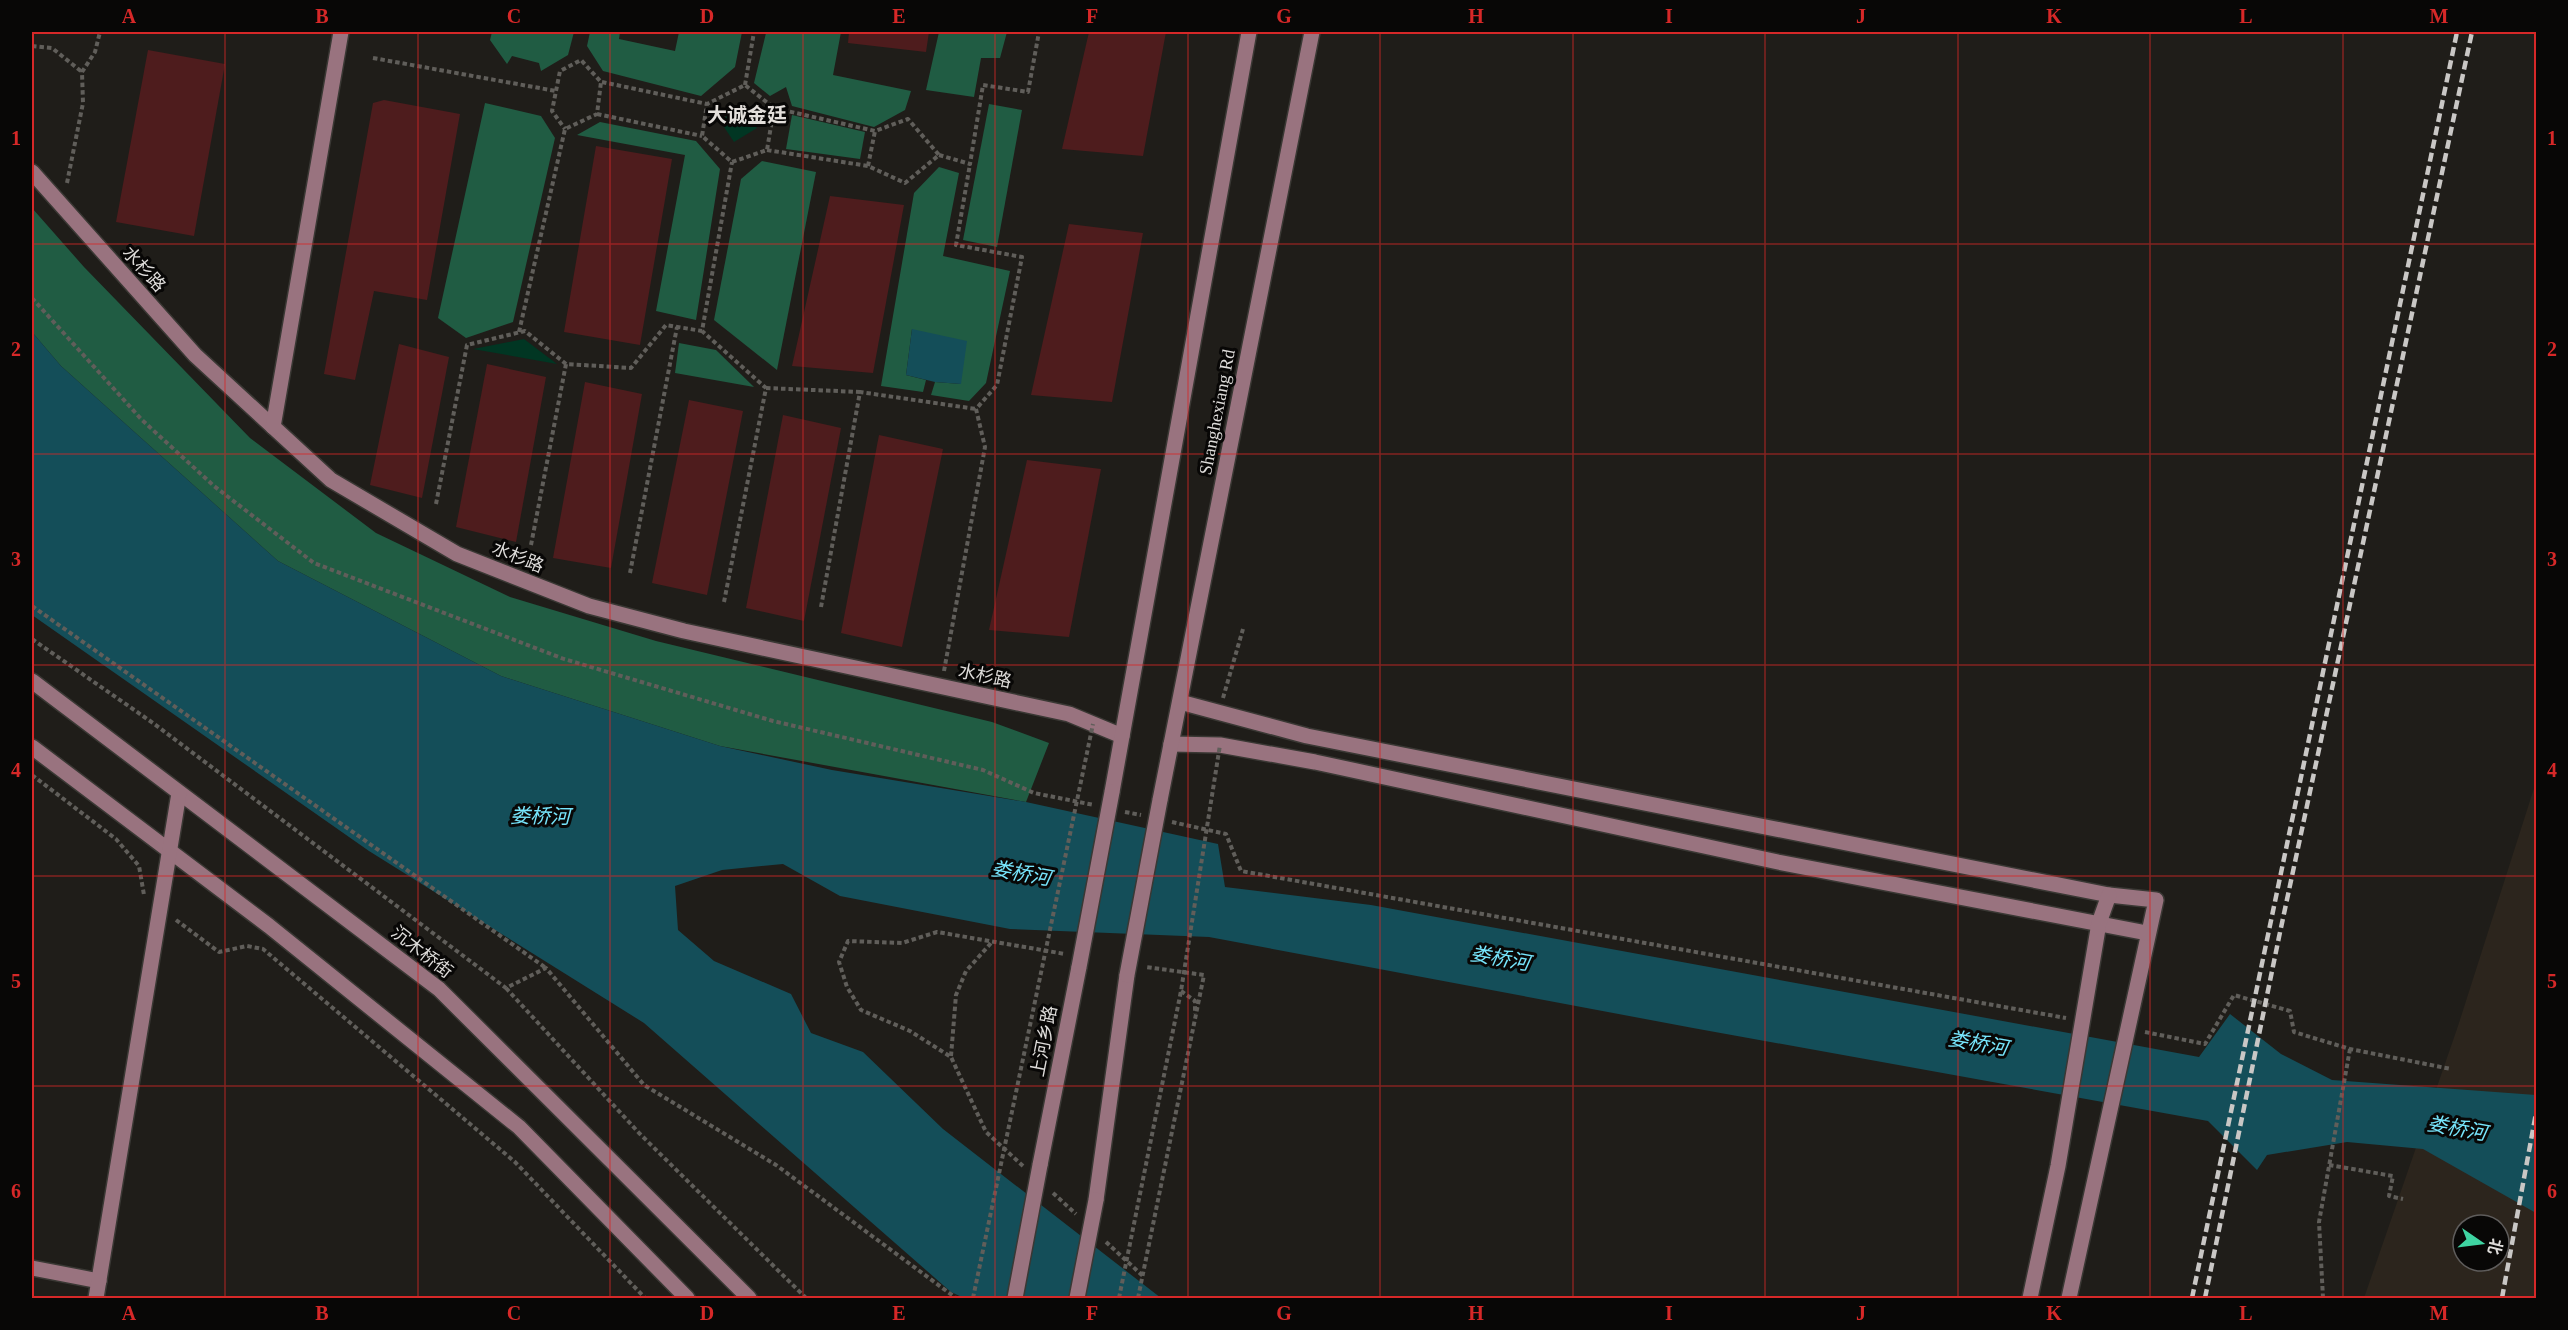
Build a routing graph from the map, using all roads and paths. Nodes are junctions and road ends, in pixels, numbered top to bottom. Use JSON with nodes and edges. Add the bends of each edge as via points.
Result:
{"nodes":[{"id":1,"x":100,"y":32,"type":"edge"},
{"id":2,"x":341,"y":32,"type":"edge"},
{"id":3,"x":754,"y":32,"type":"edge"},
{"id":4,"x":1039,"y":32,"type":"edge"},
{"id":5,"x":1249,"y":32,"type":"edge"},
{"id":6,"x":1312,"y":32,"type":"edge"},
{"id":7,"x":32,"y":46,"type":"edge"},
{"id":8,"x":373,"y":58,"type":"dead end"},
{"id":9,"x":81,"y":72,"type":"junction"},
{"id":10,"x":602,"y":82,"type":"junction"},
{"id":11,"x":745,"y":85,"type":"junction"},
{"id":12,"x":556,"y":91,"type":"junction"},
{"id":13,"x":706,"y":104,"type":"junction"},
{"id":14,"x":774,"y":108,"type":"junction"},
{"id":15,"x":597,"y":114,"type":"junction"},
{"id":16,"x":565,"y":129,"type":"junction"},
{"id":17,"x":875,"y":131,"type":"junction"},
{"id":18,"x":702,"y":136,"type":"junction"},
{"id":19,"x":767,"y":150,"type":"junction"},
{"id":20,"x":939,"y":155,"type":"junction"},
{"id":21,"x":732,"y":162,"type":"junction"},
{"id":22,"x":970,"y":164,"type":"junction"},
{"id":23,"x":868,"y":166,"type":"junction"},
{"id":24,"x":32,"y":172,"type":"edge"},
{"id":25,"x":62,"y":207,"type":"junction"},
{"id":26,"x":32,"y":298,"type":"edge"},
{"id":27,"x":677,"y":327,"type":"junction"},
{"id":28,"x":702,"y":331,"type":"junction"},
{"id":29,"x":519,"y":332,"type":"junction"},
{"id":30,"x":566,"y":364,"type":"junction"},
{"id":31,"x":766,"y":388,"type":"junction"},
{"id":32,"x":860,"y":392,"type":"junction"},
{"id":33,"x":976,"y":409,"type":"junction"},
{"id":34,"x":273,"y":427,"type":"junction"},
{"id":35,"x":436,"y":504,"type":"dead end"},
{"id":36,"x":531,"y":545,"type":"dead end"},
{"id":37,"x":630,"y":573,"type":"dead end"},
{"id":38,"x":724,"y":602,"type":"dead end"},
{"id":39,"x":32,"y":606,"type":"edge"},
{"id":40,"x":821,"y":607,"type":"dead end"},
{"id":41,"x":1242,"y":629,"type":"dead end"},
{"id":42,"x":32,"y":639,"type":"edge"},
{"id":43,"x":32,"y":681,"type":"edge"},
{"id":44,"x":941,"y":686,"type":"junction"},
{"id":45,"x":1180,"y":702,"type":"junction"},
{"id":46,"x":1219,"y":710,"type":"junction"},
{"id":47,"x":1093,"y":724,"type":"junction"},
{"id":48,"x":1122,"y":736,"type":"junction"},
{"id":49,"x":1171,"y":744,"type":"junction"},
{"id":50,"x":1220,"y":745,"type":"junction"},
{"id":51,"x":32,"y":747,"type":"edge"},
{"id":52,"x":32,"y":775,"type":"edge"},
{"id":53,"x":1112,"y":792,"type":"joint"},
{"id":54,"x":179,"y":793,"type":"junction"},
{"id":55,"x":1102,"y":807,"type":"dead end"},
{"id":56,"x":1113,"y":810,"type":"dead end"},
{"id":57,"x":1147,"y":817,"type":"dead end"},
{"id":58,"x":1170,"y":822,"type":"dead end"},
{"id":59,"x":171,"y":852,"type":"junction"},
{"id":60,"x":2109,"y":895,"type":"junction"},
{"id":61,"x":161,"y":909,"type":"junction"},
{"id":62,"x":2100,"y":923,"type":"junction"},
{"id":63,"x":2147,"y":933,"type":"junction"},
{"id":64,"x":992,"y":942,"type":"junction"},
{"id":65,"x":1076,"y":961,"type":"junction"},
{"id":66,"x":1144,"y":966,"type":"dead end"},
{"id":67,"x":546,"y":968,"type":"junction"},
{"id":68,"x":506,"y":988,"type":"junction"},
{"id":69,"x":1181,"y":991,"type":"junction"},
{"id":70,"x":2074,"y":1020,"type":"dead end"},
{"id":71,"x":1195,"y":1024,"type":"junction"},
{"id":72,"x":2133,"y":1030,"type":"dead end"},
{"id":73,"x":2350,"y":1048,"type":"junction"},
{"id":74,"x":951,"y":1057,"type":"junction"},
{"id":75,"x":2451,"y":1069,"type":"dead end"},
{"id":76,"x":2329,"y":1165,"type":"junction"},
{"id":77,"x":1035,"y":1168,"type":"junction"},
{"id":78,"x":1047,"y":1188,"type":"dead end"},
{"id":79,"x":2403,"y":1199,"type":"dead end"},
{"id":80,"x":1082,"y":1220,"type":"dead end"},
{"id":81,"x":1100,"y":1236,"type":"dead end"},
{"id":82,"x":32,"y":1268,"type":"edge"},
{"id":83,"x":1143,"y":1275,"type":"junction"},
{"id":84,"x":99,"y":1281,"type":"junction"},
{"id":85,"x":1138,"y":1298,"type":"edge"},
{"id":86,"x":96,"y":1299,"type":"edge"},
{"id":87,"x":645,"y":1299,"type":"edge"},
{"id":88,"x":687,"y":1299,"type":"edge"},
{"id":89,"x":749,"y":1299,"type":"edge"},
{"id":90,"x":806,"y":1299,"type":"edge"},
{"id":91,"x":956,"y":1299,"type":"edge"},
{"id":92,"x":973,"y":1299,"type":"edge"},
{"id":93,"x":1015,"y":1299,"type":"edge"},
{"id":94,"x":1077,"y":1299,"type":"edge"},
{"id":95,"x":1119,"y":1299,"type":"edge"},
{"id":96,"x":2030,"y":1299,"type":"edge"},
{"id":97,"x":2069,"y":1299,"type":"edge"},
{"id":98,"x":2323,"y":1299,"type":"edge"}],
"edges":[{"from":1,"to":9,"type":"path","via":[[95,52]]},
{"from":2,"to":34,"type":"street"},
{"from":3,"to":11,"type":"path"},
{"from":4,"to":22,"type":"path","via":[[1028,92],[983,85]]},
{"from":5,"to":48,"type":"street","name":"Shanghexiang Rd"},
{"from":6,"to":45,"type":"street","name":"Shanghexiang Rd"},
{"from":7,"to":9,"type":"path","via":[[52,48]]},
{"from":8,"to":12,"type":"path"},
{"from":9,"to":25,"type":"path","via":[[83,103]]},
{"from":10,"to":12,"type":"path","via":[[582,60],[560,71]]},
{"from":10,"to":13,"type":"path"},
{"from":10,"to":15,"type":"path"},
{"from":11,"to":13,"type":"path"},
{"from":11,"to":14,"type":"path"},
{"from":12,"to":16,"type":"path","via":[[552,111]]},
{"from":13,"to":18,"type":"path"},
{"from":14,"to":17,"type":"path"},
{"from":14,"to":19,"type":"path"},
{"from":15,"to":16,"type":"path"},
{"from":15,"to":18,"type":"path"},
{"from":16,"to":29,"type":"path"},
{"from":17,"to":20,"type":"path","via":[[908,119]]},
{"from":17,"to":23,"type":"path"},
{"from":18,"to":21,"type":"path"},
{"from":19,"to":21,"type":"path"},
{"from":19,"to":23,"type":"path"},
{"from":20,"to":22,"type":"path"},
{"from":20,"to":23,"type":"path","via":[[905,183]]},
{"from":21,"to":28,"type":"path"},
{"from":22,"to":33,"type":"path","via":[[956,245],[1022,257],[997,385]]},
{"from":24,"to":25,"type":"street","name":"水杉路"},
{"from":25,"to":34,"type":"street","name":"水杉路","via":[[195,355]]},
{"from":26,"to":55,"type":"path","via":[[142,420],[214,486],[314,563],[564,659],[774,721],[983,770],[1034,792]]},
{"from":27,"to":28,"type":"path"},
{"from":27,"to":30,"type":"path","via":[[666,325],[631,368]]},
{"from":27,"to":37,"type":"path"},
{"from":28,"to":31,"type":"path"},
{"from":29,"to":30,"type":"path","via":[[525,331]]},
{"from":29,"to":35,"type":"path","via":[[467,345]]},
{"from":30,"to":36,"type":"path"},
{"from":31,"to":32,"type":"path"},
{"from":31,"to":38,"type":"path"},
{"from":32,"to":33,"type":"path"},
{"from":32,"to":40,"type":"path"},
{"from":33,"to":44,"type":"path","via":[[985,447]]},
{"from":34,"to":44,"type":"street","name":"水杉路","via":[[331,480],[457,554],[589,606],[684,631]]},
{"from":39,"to":67,"type":"path"},
{"from":41,"to":46,"type":"path"},
{"from":42,"to":68,"type":"path","via":[[153,723]]},
{"from":43,"to":54,"type":"street","name":"沉木桥街"},
{"from":44,"to":47,"type":"street","name":"水杉路","via":[[1069,714]]},
{"from":45,"to":46,"type":"street"},
{"from":45,"to":49,"type":"street","name":"Shanghexiang Rd"},
{"from":46,"to":50,"type":"path"},
{"from":46,"to":60,"type":"street","via":[[1307,736]]},
{"from":47,"to":48,"type":"street","name":"水杉路"},
{"from":47,"to":92,"type":"path","bridge":true},
{"from":48,"to":53,"type":"street","name":"Shanghexiang Rd"},
{"from":49,"to":50,"type":"street"},
{"from":49,"to":94,"type":"street","name":"Shanghexiang Rd","bridge":true,"via":[[1127,975],[1096,1200]]},
{"from":50,"to":62,"type":"street","via":[[1778,862]]},
{"from":50,"to":69,"type":"path","bridge":true},
{"from":51,"to":59,"type":"street"},
{"from":52,"to":61,"type":"path","via":[[117,839],[139,866],[143,894]]},
{"from":53,"to":65,"type":"street","name":"上河乡路","bridge":true},
{"from":54,"to":59,"type":"street"},
{"from":54,"to":89,"type":"street","name":"沉木桥街","via":[[439,989]]},
{"from":56,"to":57,"type":"path"},
{"from":58,"to":70,"type":"path","via":[[1226,834],[1241,871]]},
{"from":59,"to":61,"type":"street"},
{"from":59,"to":88,"type":"street","via":[[519,1127]]},
{"from":60,"to":62,"type":"street"},
{"from":60,"to":63,"type":"street","via":[[2156,900]]},
{"from":61,"to":84,"type":"street"},
{"from":61,"to":87,"type":"path","via":[[219,952],[247,945],[264,949],[515,1162]]},
{"from":62,"to":63,"type":"street"},
{"from":62,"to":96,"type":"street","via":[[2058,1166]]},
{"from":63,"to":97,"type":"street"},
{"from":64,"to":65,"type":"path"},
{"from":64,"to":74,"type":"path","via":[[966,971],[956,995]]},
{"from":64,"to":74,"type":"path","via":[[938,932],[902,943],[848,941],[839,962],[847,987],[861,1010],[910,1031]]},
{"from":65,"to":77,"type":"street","name":"上河乡路"},
{"from":66,"to":71,"type":"path","via":[[1204,975]]},
{"from":67,"to":68,"type":"path"},
{"from":67,"to":91,"type":"path","via":[[644,1085],[776,1166]]},
{"from":68,"to":90,"type":"path","via":[[639,1133]]},
{"from":69,"to":71,"type":"path","via":[[1195,1001]]},
{"from":69,"to":95,"type":"path","bridge":true},
{"from":71,"to":83,"type":"path"},
{"from":72,"to":73,"type":"path","via":[[2205,1044],[2234,995],[2290,1011],[2294,1032]]},
{"from":73,"to":75,"type":"path"},
{"from":73,"to":76,"type":"path"},
{"from":74,"to":77,"type":"path","via":[[986,1132]]},
{"from":76,"to":79,"type":"path","via":[[2392,1176],[2389,1196]]},
{"from":76,"to":98,"type":"path","via":[[2319,1222]]},
{"from":77,"to":93,"type":"street","name":"上河乡路","bridge":true},
{"from":78,"to":80,"type":"path"},
{"from":81,"to":83,"type":"path"},
{"from":82,"to":84,"type":"street"},
{"from":83,"to":85,"type":"path"},
{"from":84,"to":86,"type":"street"}]}
